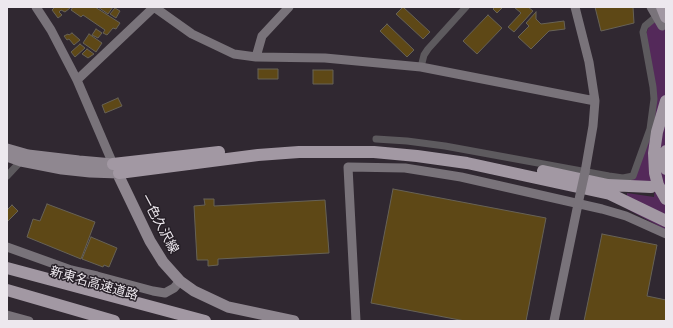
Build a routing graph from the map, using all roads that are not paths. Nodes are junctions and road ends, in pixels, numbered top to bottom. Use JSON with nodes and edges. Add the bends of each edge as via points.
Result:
{"nodes":[{"id":1,"x":36,"y":7,"type":"edge"},
{"id":2,"x":466,"y":7,"type":"edge"},
{"id":3,"x":575,"y":7,"type":"edge"},
{"id":4,"x":651,"y":7,"type":"edge"},
{"id":5,"x":286,"y":8,"type":"edge"},
{"id":6,"x":662,"y":16,"type":"edge"},
{"id":7,"x":256,"y":57,"type":"junction"},
{"id":8,"x":421,"y":68,"type":"junction"},
{"id":9,"x":77,"y":80,"type":"junction"},
{"id":10,"x":595,"y":101,"type":"junction"},
{"id":11,"x":666,"y":101,"type":"edge"},
{"id":12,"x":376,"y":139,"type":"dead end"},
{"id":13,"x":7,"y":149,"type":"edge"},
{"id":14,"x":666,"y":151,"type":"edge"},
{"id":15,"x":7,"y":156,"type":"edge"},
{"id":16,"x":21,"y":161,"type":"junction"},
{"id":17,"x":116,"y":168,"type":"junction"},
{"id":18,"x":666,"y":169,"type":"edge"},
{"id":19,"x":585,"y":172,"type":"junction"},
{"id":20,"x":7,"y":176,"type":"edge"},
{"id":21,"x":651,"y":187,"type":"dead end"},
{"id":22,"x":666,"y":199,"type":"edge"},
{"id":23,"x":578,"y":204,"type":"junction"},
{"id":24,"x":666,"y":221,"type":"edge"},
{"id":25,"x":666,"y":234,"type":"edge"},
{"id":26,"x":7,"y":247,"type":"edge"},
{"id":27,"x":7,"y":268,"type":"edge"},
{"id":28,"x":7,"y":273,"type":"edge"},
{"id":29,"x":180,"y":281,"type":"junction"},
{"id":30,"x":7,"y":290,"type":"edge"},
{"id":31,"x":7,"y":315,"type":"edge"},
{"id":32,"x":29,"y":321,"type":"edge"},
{"id":33,"x":114,"y":321,"type":"edge"},
{"id":34,"x":174,"y":321,"type":"edge"},
{"id":35,"x":205,"y":321,"type":"edge"},
{"id":36,"x":294,"y":321,"type":"edge"},
{"id":37,"x":356,"y":321,"type":"edge"},
{"id":38,"x":554,"y":321,"type":"edge"}],
"edges":[{"from":1,"to":9,"type":"street"},
{"from":2,"to":8,"type":"street","via":[[428,49]]},
{"from":3,"to":10,"type":"street","via":[[589,62]]},
{"from":4,"to":6,"type":"street"},
{"from":5,"to":7,"type":"street","via":[[262,36]]},
{"from":6,"to":19,"type":"street","via":[[644,26],[653,87],[653,112],[633,176],[623,178]]},
{"from":7,"to":8,"type":"street","via":[[325,58]]},
{"from":7,"to":9,"type":"street","via":[[234,54],[192,34],[154,7]]},
{"from":8,"to":10,"type":"street"},
{"from":9,"to":17,"type":"street"},
{"from":10,"to":19,"type":"street"},
{"from":11,"to":22,"type":"highway","via":[[654,153],[658,185]]},
{"from":12,"to":19,"type":"street","via":[[445,146]]},
{"from":13,"to":17,"type":"main road"},
{"from":14,"to":18,"type":"highway"},
{"from":15,"to":16,"type":"main road"},
{"from":16,"to":17,"type":"main road","via":[[90,172]]},
{"from":16,"to":20,"type":"street"},
{"from":17,"to":21,"type":"highway","via":[[296,144],[373,145],[417,148],[608,184]]},
{"from":17,"to":24,"type":"highway","via":[[299,152],[374,152],[417,156],[467,163],[610,194]]},
{"from":17,"to":29,"type":"main road","name":"一色久沢線","via":[[150,241],[163,262]]},
{"from":19,"to":23,"type":"street","bridge":true},
{"from":23,"to":25,"type":"street","via":[[626,216]]},
{"from":23,"to":37,"type":"street","via":[[461,177],[405,168],[348,167]]},
{"from":23,"to":38,"type":"street"},
{"from":26,"to":29,"type":"street","via":[[71,270],[153,291],[165,293]]},
{"from":27,"to":35,"type":"highway"},
{"from":28,"to":34,"type":"highway","name":"新東名高速道路"},
{"from":29,"to":36,"type":"main road","name":"一色久沢線","via":[[194,291],[228,307]]},
{"from":30,"to":33,"type":"highway"},
{"from":31,"to":32,"type":"street"}]}
